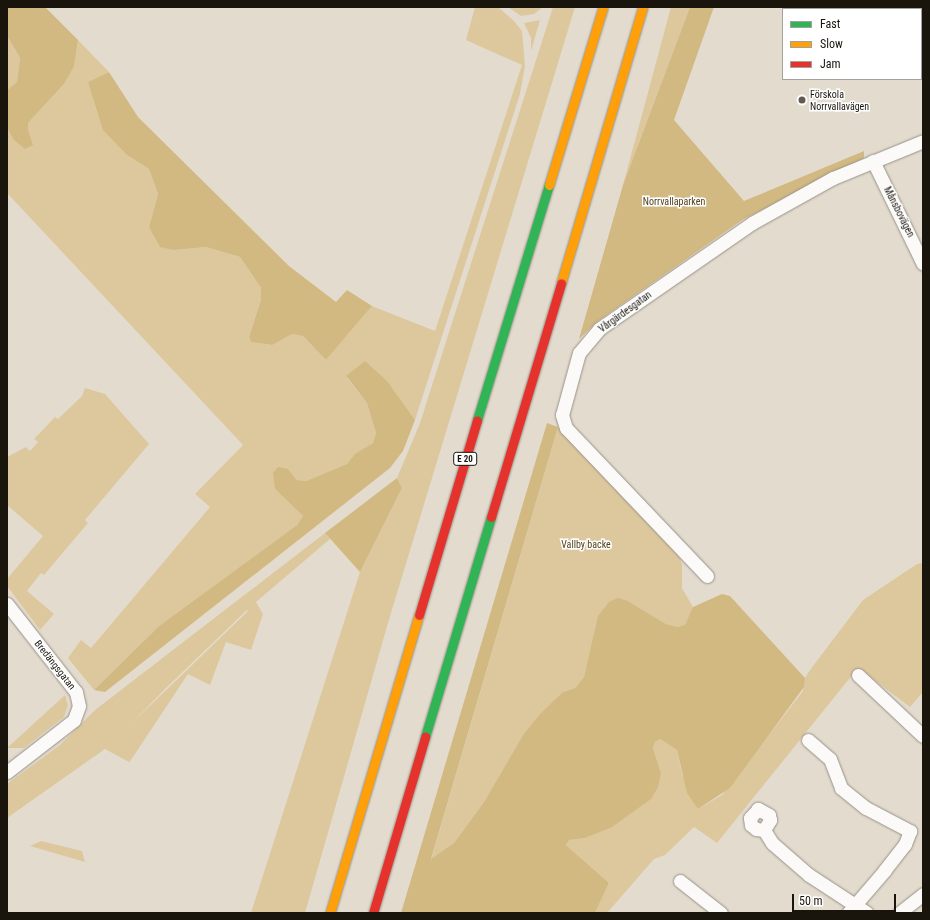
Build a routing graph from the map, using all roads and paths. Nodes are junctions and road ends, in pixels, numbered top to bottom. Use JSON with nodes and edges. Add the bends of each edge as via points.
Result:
{"nodes":[{"id":1,"x":603,"y":7,"type":"edge"},
{"id":2,"x":643,"y":7,"type":"edge"},
{"id":3,"x":923,"y":141,"type":"edge"},
{"id":4,"x":873,"y":161,"type":"junction"},
{"id":5,"x":923,"y":264,"type":"edge"},
{"id":6,"x":707,"y":576,"type":"dead end"},
{"id":7,"x":7,"y":604,"type":"edge"},
{"id":8,"x":858,"y":675,"type":"dead end"},
{"id":9,"x":923,"y":736,"type":"edge"},
{"id":10,"x":808,"y":740,"type":"dead end"},
{"id":11,"x":9,"y":768,"type":"edge"},
{"id":12,"x":764,"y":830,"type":"dead end"},
{"id":13,"x":680,"y":881,"type":"dead end"},
{"id":14,"x":923,"y":894,"type":"edge"},
{"id":15,"x":852,"y":909,"type":"edge"},
{"id":16,"x":330,"y":913,"type":"edge"},
{"id":17,"x":373,"y":913,"type":"edge"},
{"id":18,"x":721,"y":913,"type":"edge"},
{"id":19,"x":867,"y":913,"type":"edge"},
{"id":20,"x":899,"y":913,"type":"edge"}],
"edges":[{"from":1,"to":16,"type":"highway","number":"E 20","via":[[490,374]]},
{"from":2,"to":17,"type":"highway"},
{"from":3,"to":4,"type":"street","name":"Vårgärdesgatan"},
{"from":4,"to":5,"type":"street","name":"Månsbovägen"},
{"from":4,"to":6,"type":"street","name":"Vårgärdesgatan","via":[[834,178],[752,223],[599,329],[579,353],[562,416],[566,428]]},
{"from":7,"to":11,"type":"street","name":"Bredängsgatan","via":[[76,692],[79,706],[74,720]]},
{"from":8,"to":9,"type":"street"},
{"from":10,"to":15,"type":"street","via":[[830,759],[841,788],[866,808],[910,831],[893,860]]},
{"from":12,"to":15,"type":"street","via":[[772,843]]},
{"from":13,"to":18,"type":"street"},
{"from":14,"to":20,"type":"street"},
{"from":15,"to":19,"type":"street"}]}
